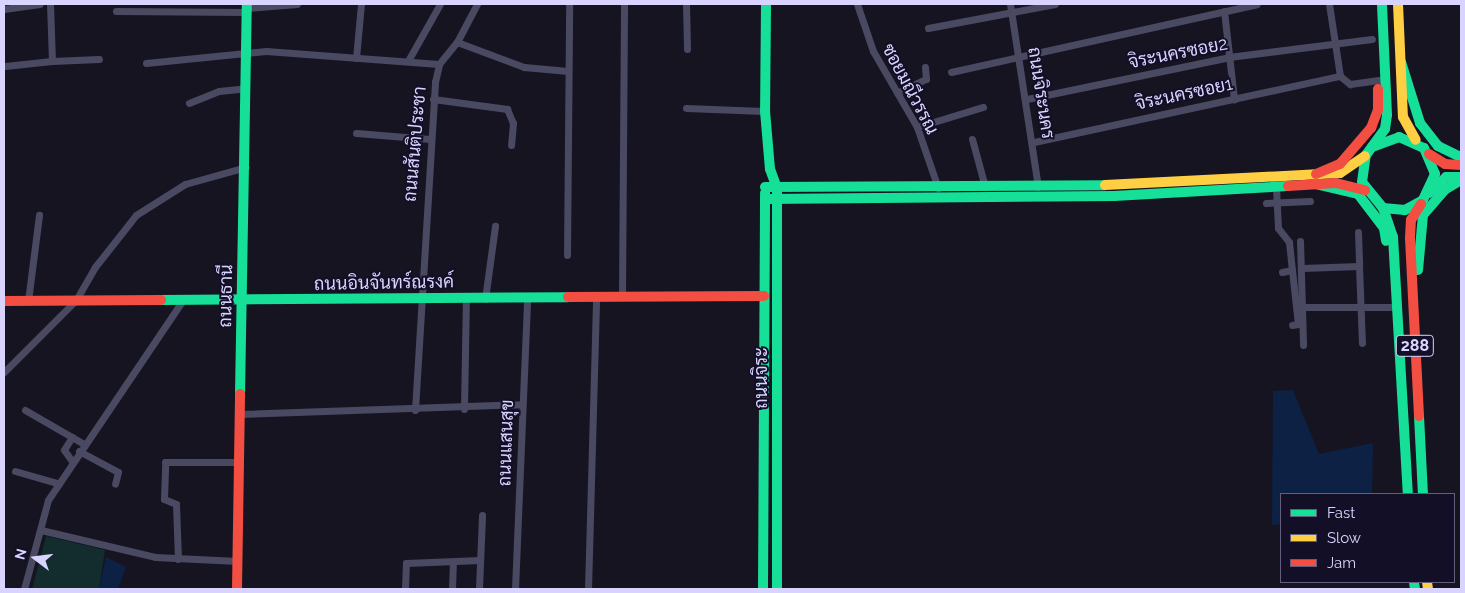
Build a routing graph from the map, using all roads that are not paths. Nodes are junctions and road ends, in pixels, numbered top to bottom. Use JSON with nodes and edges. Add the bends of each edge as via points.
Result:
{"nodes":[{"id":1,"x":40,"y":4,"type":"edge"},
{"id":2,"x":50,"y":4,"type":"edge"},
{"id":3,"x":298,"y":4,"type":"edge"},
{"id":4,"x":361,"y":4,"type":"edge"},
{"id":5,"x":440,"y":4,"type":"edge"},
{"id":6,"x":477,"y":4,"type":"edge"},
{"id":7,"x":569,"y":4,"type":"edge"},
{"id":8,"x":624,"y":4,"type":"edge"},
{"id":9,"x":686,"y":4,"type":"edge"},
{"id":10,"x":766,"y":4,"type":"edge"},
{"id":11,"x":857,"y":4,"type":"edge"},
{"id":12,"x":1010,"y":4,"type":"edge"},
{"id":13,"x":1055,"y":4,"type":"edge"},
{"id":14,"x":1257,"y":4,"type":"edge"},
{"id":15,"x":1329,"y":4,"type":"edge"},
{"id":16,"x":1382,"y":4,"type":"edge"},
{"id":17,"x":1398,"y":4,"type":"edge"},
{"id":18,"x":247,"y":8,"type":"edge"},
{"id":19,"x":4,"y":9,"type":"edge"},
{"id":20,"x":1224,"y":10,"type":"junction"},
{"id":21,"x":116,"y":11,"type":"dead end"},
{"id":22,"x":1012,"y":13,"type":"junction"},
{"id":23,"x":928,"y":28,"type":"dead end"},
{"id":24,"x":1372,"y":39,"type":"dead end"},
{"id":25,"x":1335,"y":41,"type":"junction"},
{"id":26,"x":457,"y":42,"type":"junction"},
{"id":27,"x":1384,"y":45,"type":"junction"},
{"id":28,"x":687,"y":49,"type":"dead end"},
{"id":29,"x":248,"y":52,"type":"junction"},
{"id":30,"x":1021,"y":56,"type":"junction"},
{"id":31,"x":1229,"y":57,"type":"junction"},
{"id":32,"x":356,"y":58,"type":"junction"},
{"id":33,"x":99,"y":59,"type":"dead end"},
{"id":34,"x":408,"y":59,"type":"junction"},
{"id":35,"x":1400,"y":61,"type":"junction"},
{"id":36,"x":52,"y":62,"type":"junction"},
{"id":37,"x":146,"y":64,"type":"dead end"},
{"id":38,"x":439,"y":64,"type":"junction"},
{"id":39,"x":6,"y":66,"type":"dead end"},
{"id":40,"x":925,"y":67,"type":"dead end"},
{"id":41,"x":568,"y":71,"type":"junction"},
{"id":42,"x":951,"y":72,"type":"dead end"},
{"id":43,"x":1340,"y":76,"type":"junction"},
{"id":44,"x":1378,"y":80,"type":"junction"},
{"id":45,"x":246,"y":88,"type":"junction"},
{"id":46,"x":897,"y":94,"type":"junction"},
{"id":47,"x":433,"y":99,"type":"junction"},
{"id":48,"x":1027,"y":99,"type":"junction"},
{"id":49,"x":1234,"y":99,"type":"junction"},
{"id":50,"x":189,"y":103,"type":"dead end"},
{"id":51,"x":984,"y":107,"type":"dead end"},
{"id":52,"x":686,"y":108,"type":"dead end"},
{"id":53,"x":765,"y":111,"type":"junction"},
{"id":54,"x":916,"y":127,"type":"junction"},
{"id":55,"x":356,"y":133,"type":"dead end"},
{"id":56,"x":430,"y":139,"type":"junction"},
{"id":57,"x":972,"y":139,"type":"dead end"},
{"id":58,"x":1034,"y":142,"type":"junction"},
{"id":59,"x":1418,"y":142,"type":"junction"},
{"id":60,"x":511,"y":145,"type":"dead end"},
{"id":61,"x":1369,"y":151,"type":"junction"},
{"id":62,"x":1430,"y":154,"type":"junction"},
{"id":63,"x":1461,"y":157,"type":"edge"},
{"id":64,"x":1461,"y":165,"type":"edge"},
{"id":65,"x":246,"y":167,"type":"junction"},
{"id":66,"x":770,"y":169,"type":"junction"},
{"id":67,"x":1461,"y":178,"type":"edge"},
{"id":68,"x":1316,"y":179,"type":"junction"},
{"id":69,"x":1299,"y":180,"type":"junction"},
{"id":70,"x":765,"y":187,"type":"junction"},
{"id":71,"x":985,"y":187,"type":"junction"},
{"id":72,"x":1038,"y":187,"type":"junction"},
{"id":73,"x":1276,"y":187,"type":"junction"},
{"id":74,"x":777,"y":188,"type":"junction"},
{"id":75,"x":938,"y":188,"type":"junction"},
{"id":76,"x":1365,"y":190,"type":"junction"},
{"id":77,"x":1426,"y":197,"type":"junction"},
{"id":78,"x":765,"y":199,"type":"junction"},
{"id":79,"x":777,"y":199,"type":"junction"},
{"id":80,"x":1310,"y":201,"type":"dead end"},
{"id":81,"x":1276,"y":202,"type":"junction"},
{"id":82,"x":1266,"y":203,"type":"dead end"},
{"id":83,"x":1383,"y":208,"type":"junction"},
{"id":84,"x":39,"y":215,"type":"dead end"},
{"id":85,"x":495,"y":226,"type":"dead end"},
{"id":86,"x":1358,"y":232,"type":"dead end"},
{"id":87,"x":1300,"y":241,"type":"dead end"},
{"id":88,"x":567,"y":255,"type":"dead end"},
{"id":89,"x":1358,"y":266,"type":"junction"},
{"id":90,"x":1302,"y":268,"type":"junction"},
{"id":91,"x":1292,"y":270,"type":"junction"},
{"id":92,"x":1282,"y":272,"type":"dead end"},
{"id":93,"x":764,"y":296,"type":"junction"},
{"id":94,"x":622,"y":297,"type":"junction"},
{"id":95,"x":485,"y":298,"type":"junction"},
{"id":96,"x":527,"y":298,"type":"junction"},
{"id":97,"x":596,"y":298,"type":"junction"},
{"id":98,"x":419,"y":299,"type":"junction"},
{"id":99,"x":466,"y":299,"type":"junction"},
{"id":100,"x":76,"y":300,"type":"junction"},
{"id":101,"x":183,"y":300,"type":"junction"},
{"id":102,"x":242,"y":300,"type":"junction"},
{"id":103,"x":4,"y":301,"type":"edge"},
{"id":104,"x":28,"y":301,"type":"junction"},
{"id":105,"x":1396,"y":305,"type":"junction"},
{"id":106,"x":1303,"y":307,"type":"junction"},
{"id":107,"x":1360,"y":307,"type":"junction"},
{"id":108,"x":1292,"y":325,"type":"dead end"},
{"id":109,"x":1414,"y":326,"type":"junction"},
{"id":110,"x":1362,"y":343,"type":"dead end"},
{"id":111,"x":1303,"y":345,"type":"dead end"},
{"id":112,"x":4,"y":372,"type":"edge"},
{"id":113,"x":522,"y":404,"type":"junction"},
{"id":114,"x":464,"y":409,"type":"junction"},
{"id":115,"x":25,"y":410,"type":"dead end"},
{"id":116,"x":415,"y":410,"type":"junction"},
{"id":117,"x":240,"y":414,"type":"junction"},
{"id":118,"x":72,"y":437,"type":"junction"},
{"id":119,"x":81,"y":448,"type":"junction"},
{"id":120,"x":72,"y":461,"type":"junction"},
{"id":121,"x":239,"y":462,"type":"junction"},
{"id":122,"x":15,"y":471,"type":"dead end"},
{"id":123,"x":57,"y":483,"type":"junction"},
{"id":124,"x":115,"y":484,"type":"dead end"},
{"id":125,"x":1408,"y":493,"type":"edge"},
{"id":126,"x":1423,"y":493,"type":"edge"},
{"id":127,"x":776,"y":504,"type":"junction"},
{"id":128,"x":763,"y":505,"type":"junction"},
{"id":129,"x":482,"y":515,"type":"dead end"},
{"id":130,"x":763,"y":519,"type":"junction"},
{"id":131,"x":777,"y":519,"type":"junction"},
{"id":132,"x":41,"y":530,"type":"junction"},
{"id":133,"x":178,"y":559,"type":"junction"},
{"id":134,"x":480,"y":560,"type":"junction"},
{"id":135,"x":238,"y":561,"type":"junction"},
{"id":136,"x":453,"y":562,"type":"junction"},
{"id":137,"x":479,"y":588,"type":"dead end"},
{"id":138,"x":24,"y":589,"type":"edge"},
{"id":139,"x":237,"y":589,"type":"edge"},
{"id":140,"x":405,"y":589,"type":"edge"},
{"id":141,"x":452,"y":589,"type":"edge"},
{"id":142,"x":515,"y":589,"type":"edge"},
{"id":143,"x":588,"y":589,"type":"edge"},
{"id":144,"x":763,"y":589,"type":"edge"},
{"id":145,"x":777,"y":589,"type":"edge"}],
"edges":[{"from":1,"to":19,"type":"street"},
{"from":2,"to":36,"type":"street"},
{"from":3,"to":18,"type":"street"},
{"from":4,"to":32,"type":"street"},
{"from":5,"to":34,"type":"street"},
{"from":6,"to":26,"type":"street","name":"ถนนสันติประชา"},
{"from":7,"to":41,"type":"street"},
{"from":8,"to":94,"type":"street"},
{"from":9,"to":28,"type":"street"},
{"from":10,"to":53,"type":"main road","name":"ถนนจิระ"},
{"from":11,"to":46,"type":"street","name":"ซอยมณีวรรณ","via":[[873,51]]},
{"from":12,"to":22,"type":"street","name":"ถนนจิระนคร"},
{"from":13,"to":22,"type":"street"},
{"from":14,"to":20,"type":"street"},
{"from":15,"to":25,"type":"street"},
{"from":16,"to":27,"type":"main road"},
{"from":17,"to":35,"type":"main road"},
{"from":18,"to":21,"type":"street"},
{"from":18,"to":29,"type":"main road","name":"ถนนธานี"},
{"from":20,"to":30,"type":"street"},
{"from":20,"to":31,"type":"street"},
{"from":22,"to":23,"type":"street"},
{"from":22,"to":30,"type":"street","name":"ถนนจิระนคร"},
{"from":24,"to":25,"type":"street","name":"จิระนครซอย2"},
{"from":25,"to":31,"type":"street","name":"จิระนครซอย2"},
{"from":25,"to":43,"type":"street"},
{"from":26,"to":38,"type":"street","name":"ถนนสันติประชา"},
{"from":26,"to":41,"type":"street","via":[[524,67]]},
{"from":27,"to":44,"type":"main road"},
{"from":27,"to":61,"type":"main road","via":[[1385,129]]},
{"from":29,"to":32,"type":"street"},
{"from":29,"to":37,"type":"street"},
{"from":29,"to":45,"type":"main road","name":"ถนนธานี"},
{"from":30,"to":42,"type":"street"},
{"from":30,"to":48,"type":"street","name":"ถนนจิระนคร"},
{"from":31,"to":48,"type":"street","name":"จิระนครซอย2"},
{"from":31,"to":49,"type":"street"},
{"from":32,"to":34,"type":"street"},
{"from":33,"to":36,"type":"street"},
{"from":34,"to":38,"type":"street"},
{"from":35,"to":59,"type":"main road","via":[[1403,117]]},
{"from":35,"to":63,"type":"main road","via":[[1409,76],[1420,123],[1438,146]]},
{"from":36,"to":39,"type":"street"},
{"from":38,"to":47,"type":"street","name":"ถนนสันติประชา"},
{"from":40,"to":46,"type":"street","via":[[926,79]]},
{"from":41,"to":88,"type":"street"},
{"from":43,"to":44,"type":"street","via":[[1350,84]]},
{"from":43,"to":49,"type":"street","name":"จิระนครซอย1"},
{"from":44,"to":68,"type":"main road","via":[[1378,110],[1372,128],[1344,161]]},
{"from":45,"to":50,"type":"street","via":[[219,91]]},
{"from":45,"to":65,"type":"main road","name":"ถนนธานี"},
{"from":46,"to":54,"type":"street","name":"ซอยมณีวรรณ"},
{"from":47,"to":56,"type":"street","name":"ถนนสันติประชา"},
{"from":47,"to":60,"type":"street","via":[[507,109],[513,123]]},
{"from":48,"to":58,"type":"street","name":"ถนนจิระนคร"},
{"from":49,"to":58,"type":"street","name":"จิระนครซอย1"},
{"from":51,"to":54,"type":"street"},
{"from":52,"to":53,"type":"street"},
{"from":53,"to":66,"type":"main road","name":"ถนนจิระ"},
{"from":54,"to":75,"type":"street","name":"ซอยมณีวรรณ"},
{"from":55,"to":56,"type":"street"},
{"from":56,"to":98,"type":"street","name":"ถนนสันติประชา"},
{"from":57,"to":71,"type":"street"},
{"from":58,"to":72,"type":"street","name":"ถนนจิระนคร"},
{"from":59,"to":61,"type":"main road","via":[[1389,138]]},
{"from":59,"to":62,"type":"main road"},
{"from":61,"to":68,"type":"main road","via":[[1351,169]]},
{"from":61,"to":76,"type":"main road","via":[[1361,173]]},
{"from":62,"to":64,"type":"main road","via":[[1445,164]]},
{"from":62,"to":77,"type":"main road","via":[[1435,174]]},
{"from":65,"to":100,"type":"street","via":[[185,184],[149,205],[124,228]]},
{"from":65,"to":102,"type":"main road","name":"ถนนธานี"},
{"from":66,"to":70,"type":"main road","name":"ถนนจิระ"},
{"from":66,"to":74,"type":"main road","name":"ถนนจิระ"},
{"from":67,"to":77,"type":"main road","via":[[1446,177]]},
{"from":67,"to":109,"type":"main road","via":[[1446,189],[1420,224]]},
{"from":68,"to":69,"type":"main road"},
{"from":68,"to":76,"type":"main road","via":[[1350,183]]},
{"from":68,"to":105,"type":"main road","via":[[1353,192],[1371,209],[1384,228]]},
{"from":69,"to":72,"type":"main road"},
{"from":69,"to":73,"type":"main road"},
{"from":70,"to":74,"type":"main road"},
{"from":70,"to":78,"type":"main road","name":"ถนนจิระ"},
{"from":71,"to":72,"type":"main road"},
{"from":71,"to":75,"type":"main road"},
{"from":73,"to":79,"type":"main road","via":[[988,200]]},
{"from":73,"to":81,"type":"street"},
{"from":74,"to":75,"type":"main road"},
{"from":74,"to":79,"type":"main road","name":"ถนนจิระ"},
{"from":76,"to":83,"type":"main road"},
{"from":77,"to":83,"type":"main road","via":[[1404,210]]},
{"from":77,"to":109,"type":"main road","number":"288","via":[[1411,220]]},
{"from":78,"to":79,"type":"main road"},
{"from":78,"to":93,"type":"main road","name":"ถนนจิระ"},
{"from":79,"to":127,"type":"main road","name":"ถนนจิระ"},
{"from":80,"to":81,"type":"street"},
{"from":81,"to":82,"type":"street"},
{"from":81,"to":91,"type":"street","via":[[1278,228],[1289,242]]},
{"from":83,"to":105,"type":"main road","number":"288","via":[[1393,238]]},
{"from":84,"to":104,"type":"street"},
{"from":85,"to":95,"type":"street"},
{"from":86,"to":89,"type":"street"},
{"from":87,"to":90,"type":"street"},
{"from":89,"to":90,"type":"street"},
{"from":89,"to":107,"type":"street"},
{"from":90,"to":106,"type":"street"},
{"from":91,"to":92,"type":"street"},
{"from":91,"to":108,"type":"street","via":[[1298,324]]},
{"from":93,"to":94,"type":"main road","name":"ถนนอินจันทร์ณรงค์"},
{"from":93,"to":128,"type":"main road","name":"ถนนจิระ"},
{"from":94,"to":97,"type":"main road","name":"ถนนอินจันทร์ณรงค์"},
{"from":95,"to":96,"type":"main road","name":"ถนนอินจันทร์ณรงค์"},
{"from":95,"to":99,"type":"main road","name":"ถนนอินจันทร์ณรงค์"},
{"from":96,"to":97,"type":"main road","name":"ถนนอินจันทร์ณรงค์"},
{"from":96,"to":113,"type":"street","name":"ถนนแสนสุข"},
{"from":97,"to":143,"type":"street"},
{"from":98,"to":99,"type":"main road","name":"ถนนอินจันทร์ณรงค์"},
{"from":98,"to":102,"type":"main road","name":"ถนนอินจันทร์ณรงค์"},
{"from":98,"to":116,"type":"street","name":"ถนนสันติประชา"},
{"from":99,"to":114,"type":"street"},
{"from":100,"to":101,"type":"main road","name":"ถนนอินจันทร์ณรงค์"},
{"from":100,"to":104,"type":"main road","name":"ถนนอินจันทร์ณรงค์"},
{"from":100,"to":112,"type":"street"},
{"from":101,"to":102,"type":"main road","name":"ถนนอินจันทร์ณรงค์"},
{"from":101,"to":119,"type":"street"},
{"from":102,"to":117,"type":"main road","name":"ถนนธานี"},
{"from":103,"to":104,"type":"main road","name":"ถนนอินจันทร์ณรงค์"},
{"from":105,"to":107,"type":"street"},
{"from":105,"to":125,"type":"main road","number":"288"},
{"from":106,"to":107,"type":"street"},
{"from":106,"to":111,"type":"street"},
{"from":107,"to":110,"type":"street"},
{"from":109,"to":126,"type":"main road","number":"288"},
{"from":113,"to":114,"type":"street"},
{"from":113,"to":142,"type":"street","name":"ถนนแสนสุข"},
{"from":114,"to":116,"type":"street"},
{"from":115,"to":118,"type":"street"},
{"from":116,"to":117,"type":"street"},
{"from":117,"to":121,"type":"main road","name":"ถนนธานี"},
{"from":118,"to":119,"type":"street"},
{"from":118,"to":120,"type":"street","via":[[64,450]]},
{"from":119,"to":120,"type":"street"},
{"from":119,"to":124,"type":"street","via":[[118,472]]},
{"from":120,"to":123,"type":"street"},
{"from":121,"to":133,"type":"street","via":[[165,462],[164,499],[176,504]]},
{"from":121,"to":135,"type":"main road","name":"ถนนธานี"},
{"from":122,"to":123,"type":"street"},
{"from":123,"to":132,"type":"street"},
{"from":127,"to":128,"type":"main road","via":[[770,511]]},
{"from":127,"to":131,"type":"main road","name":"ถนนจิระ"},
{"from":128,"to":130,"type":"main road","name":"ถนนจิระ"},
{"from":129,"to":134,"type":"street"},
{"from":130,"to":131,"type":"main road","via":[[770,514]]},
{"from":130,"to":144,"type":"main road","name":"ถนนจิระ"},
{"from":131,"to":145,"type":"main road","name":"ถนนจิระ"},
{"from":132,"to":133,"type":"street"},
{"from":132,"to":138,"type":"street"},
{"from":133,"to":135,"type":"street"},
{"from":134,"to":136,"type":"street"},
{"from":134,"to":137,"type":"street"},
{"from":135,"to":139,"type":"main road","name":"ถนนธานี"},
{"from":136,"to":140,"type":"street","via":[[406,563]]},
{"from":136,"to":141,"type":"street"}]}
